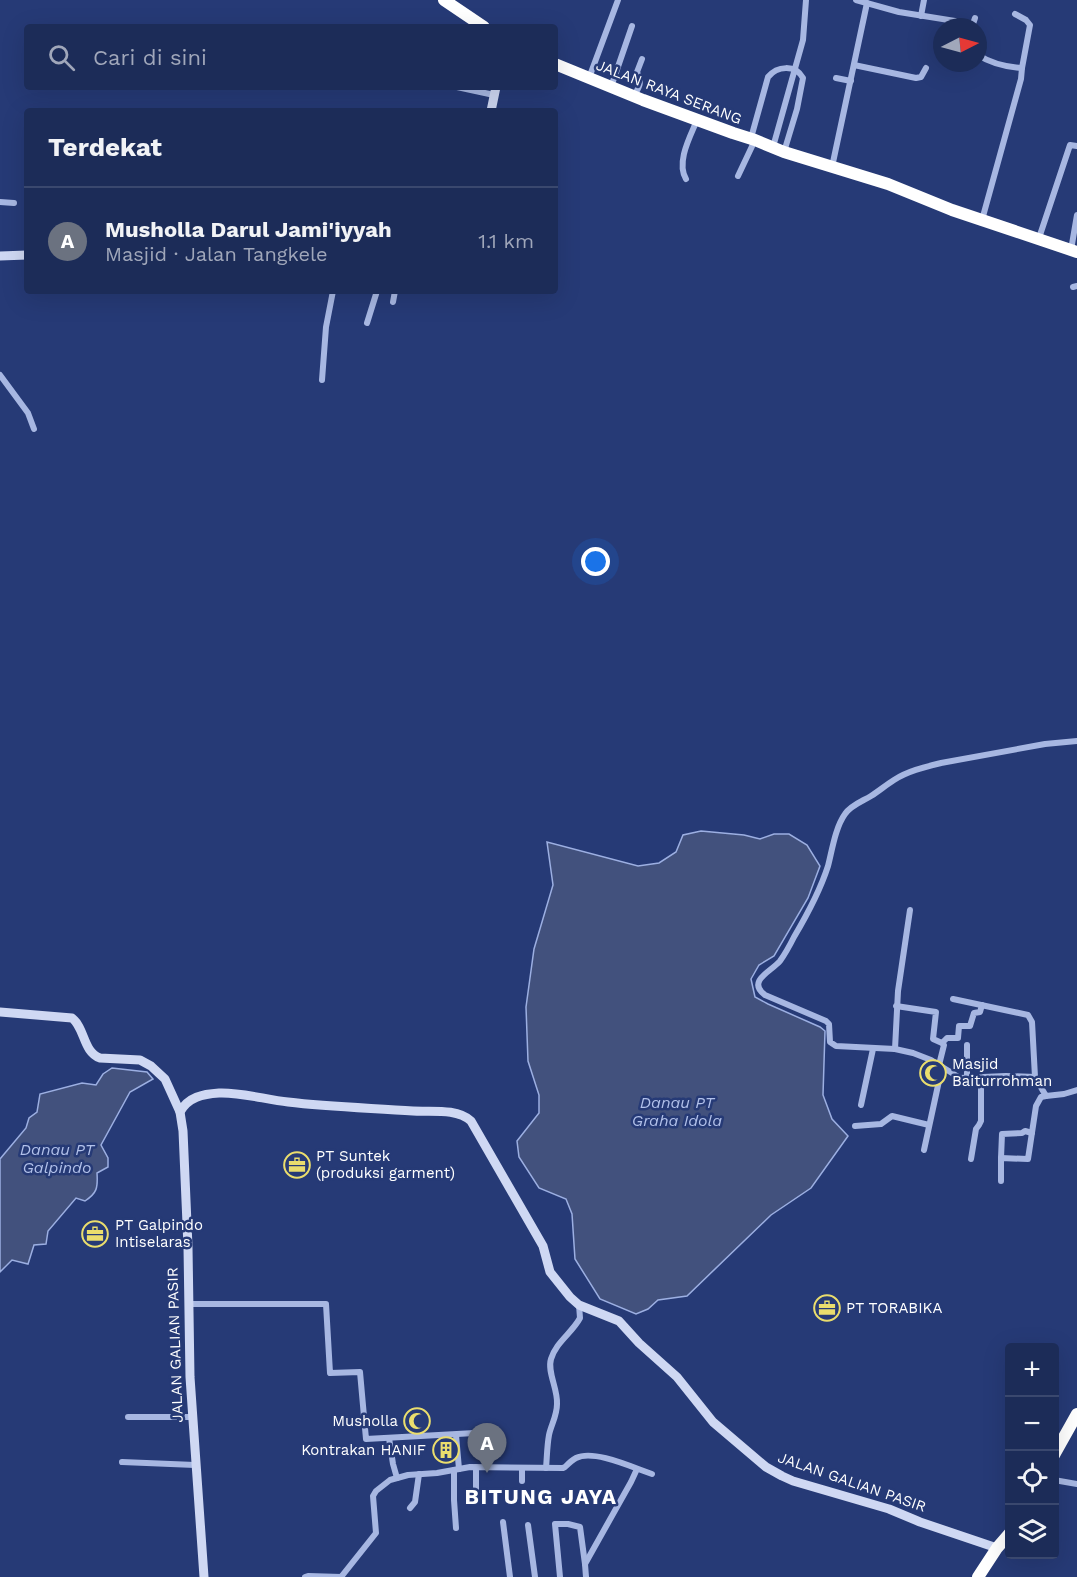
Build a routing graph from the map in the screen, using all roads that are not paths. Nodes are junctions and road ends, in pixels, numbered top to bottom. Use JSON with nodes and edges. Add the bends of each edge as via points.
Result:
{"nodes":[{"id":1,"x":444,"y":0,"type":"edge"},
{"id":2,"x":618,"y":0,"type":"edge"},
{"id":3,"x":806,"y":0,"type":"edge"},
{"id":4,"x":856,"y":0,"type":"edge"},
{"id":5,"x":924,"y":0,"type":"edge"},
{"id":6,"x":867,"y":3,"type":"junction"},
{"id":7,"x":1015,"y":14,"type":"dead end"},
{"id":8,"x":921,"y":16,"type":"junction"},
{"id":9,"x":935,"y":18,"type":"edge"},
{"id":10,"x":480,"y":24,"type":"edge"},
{"id":11,"x":632,"y":26,"type":"dead end"},
{"id":12,"x":642,"y":58,"type":"dead end"},
{"id":13,"x":987,"y":60,"type":"edge"},
{"id":14,"x":558,"y":65,"type":"edge"},
{"id":15,"x":854,"y":65,"type":"junction"},
{"id":16,"x":926,"y":68,"type":"dead end"},
{"id":17,"x":1022,"y":68,"type":"junction"},
{"id":18,"x":794,"y":69,"type":"junction"},
{"id":19,"x":589,"y":78,"type":"junction"},
{"id":20,"x":836,"y":78,"type":"dead end"},
{"id":21,"x":851,"y":81,"type":"junction"},
{"id":22,"x":611,"y":87,"type":"junction"},
{"id":23,"x":495,"y":91,"type":"edge"},
{"id":24,"x":634,"y":96,"type":"junction"},
{"id":25,"x":492,"y":108,"type":"edge"},
{"id":26,"x":697,"y":120,"type":"junction"},
{"id":27,"x":753,"y":139,"type":"junction"},
{"id":28,"x":1077,"y":146,"type":"edge"},
{"id":29,"x":779,"y":150,"type":"junction"},
{"id":30,"x":832,"y":168,"type":"junction"},
{"id":31,"x":738,"y":176,"type":"dead end"},
{"id":32,"x":686,"y":179,"type":"dead end"},
{"id":33,"x":0,"y":202,"type":"edge"},
{"id":34,"x":14,"y":202,"type":"dead end"},
{"id":35,"x":1077,"y":215,"type":"edge"},
{"id":36,"x":982,"y":220,"type":"junction"},
{"id":37,"x":1039,"y":238,"type":"junction"},
{"id":38,"x":1074,"y":251,"type":"edge"},
{"id":39,"x":24,"y":255,"type":"edge"},
{"id":40,"x":0,"y":256,"type":"edge"},
{"id":41,"x":332,"y":294,"type":"edge"},
{"id":42,"x":376,"y":294,"type":"edge"},
{"id":43,"x":394,"y":294,"type":"edge"},
{"id":44,"x":393,"y":302,"type":"dead end"},
{"id":45,"x":367,"y":323,"type":"dead end"},
{"id":46,"x":0,"y":375,"type":"edge"},
{"id":47,"x":322,"y":380,"type":"dead end"},
{"id":48,"x":34,"y":429,"type":"dead end"},
{"id":49,"x":1077,"y":741,"type":"edge"},
{"id":50,"x":910,"y":910,"type":"dead end"},
{"id":51,"x":953,"y":999,"type":"dead end"},
{"id":52,"x":982,"y":1005,"type":"junction"},
{"id":53,"x":896,"y":1006,"type":"junction"},
{"id":54,"x":0,"y":1012,"type":"edge"},
{"id":55,"x":942,"y":1043,"type":"junction"},
{"id":56,"x":967,"y":1045,"type":"dead end"},
{"id":57,"x":873,"y":1048,"type":"junction"},
{"id":58,"x":895,"y":1049,"type":"junction"},
{"id":59,"x":940,"y":1066,"type":"junction"},
{"id":60,"x":1035,"y":1077,"type":"junction"},
{"id":61,"x":967,"y":1078,"type":"junction"},
{"id":62,"x":981,"y":1078,"type":"junction"},
{"id":63,"x":1077,"y":1090,"type":"edge"},
{"id":64,"x":1046,"y":1096,"type":"junction"},
{"id":65,"x":861,"y":1105,"type":"dead end"},
{"id":66,"x":180,"y":1112,"type":"junction"},
{"id":67,"x":929,"y":1125,"type":"junction"},
{"id":68,"x":855,"y":1126,"type":"dead end"},
{"id":69,"x":1032,"y":1133,"type":"junction"},
{"id":70,"x":924,"y":1150,"type":"dead end"},
{"id":71,"x":1001,"y":1158,"type":"junction"},
{"id":72,"x":971,"y":1159,"type":"dead end"},
{"id":73,"x":1001,"y":1181,"type":"dead end"},
{"id":74,"x":188,"y":1304,"type":"junction"},
{"id":75,"x":579,"y":1305,"type":"junction"},
{"id":76,"x":1077,"y":1414,"type":"edge"},
{"id":77,"x":128,"y":1417,"type":"dead end"},
{"id":78,"x":192,"y":1417,"type":"junction"},
{"id":79,"x":493,"y":1432,"type":"dead end"},
{"id":80,"x":456,"y":1435,"type":"junction"},
{"id":81,"x":389,"y":1438,"type":"junction"},
{"id":82,"x":1056,"y":1451,"type":"edge"},
{"id":83,"x":122,"y":1462,"type":"dead end"},
{"id":84,"x":195,"y":1465,"type":"junction"},
{"id":85,"x":476,"y":1467,"type":"junction"},
{"id":86,"x":522,"y":1468,"type":"junction"},
{"id":87,"x":546,"y":1468,"type":"junction"},
{"id":88,"x":457,"y":1469,"type":"junction"},
{"id":89,"x":637,"y":1469,"type":"junction"},
{"id":90,"x":419,"y":1474,"type":"junction"},
{"id":91,"x":652,"y":1474,"type":"dead end"},
{"id":92,"x":397,"y":1478,"type":"junction"},
{"id":93,"x":522,"y":1481,"type":"dead end"},
{"id":94,"x":1059,"y":1481,"type":"edge"},
{"id":95,"x":1077,"y":1484,"type":"edge"},
{"id":96,"x":476,"y":1490,"type":"dead end"},
{"id":97,"x":410,"y":1508,"type":"dead end"},
{"id":98,"x":503,"y":1522,"type":"dead end"},
{"id":99,"x":528,"y":1525,"type":"dead end"},
{"id":100,"x":456,"y":1528,"type":"dead end"},
{"id":101,"x":1005,"y":1539,"type":"edge"},
{"id":102,"x":997,"y":1548,"type":"junction"},
{"id":103,"x":585,"y":1564,"type":"junction"},
{"id":104,"x":204,"y":1577,"type":"edge"},
{"id":105,"x":305,"y":1577,"type":"edge"},
{"id":106,"x":341,"y":1577,"type":"edge"},
{"id":107,"x":510,"y":1577,"type":"edge"},
{"id":108,"x":535,"y":1577,"type":"edge"},
{"id":109,"x":560,"y":1577,"type":"edge"},
{"id":110,"x":586,"y":1577,"type":"edge"},
{"id":111,"x":978,"y":1577,"type":"edge"}],
"edges":[{"from":1,"to":10,"type":"highway"},
{"from":2,"to":19,"type":"street"},
{"from":3,"to":18,"type":"street"},
{"from":4,"to":6,"type":"street"},
{"from":5,"to":8,"type":"street"},
{"from":6,"to":8,"type":"street"},
{"from":6,"to":15,"type":"street"},
{"from":7,"to":17,"type":"street","via":[[1030,26]]},
{"from":8,"to":9,"type":"street"},
{"from":11,"to":22,"type":"street"},
{"from":12,"to":24,"type":"street","via":[[640,84]]},
{"from":13,"to":17,"type":"street"},
{"from":14,"to":19,"type":"highway","name":"JALAN RAYA SERANG"},
{"from":15,"to":16,"type":"street","via":[[919,78]]},
{"from":15,"to":21,"type":"street"},
{"from":17,"to":36,"type":"street"},
{"from":18,"to":27,"type":"street","via":[[781,68],[768,77]]},
{"from":18,"to":29,"type":"street"},
{"from":18,"to":29,"type":"street","via":[[803,78],[797,109]]},
{"from":19,"to":22,"type":"highway","name":"JALAN RAYA SERANG"},
{"from":20,"to":21,"type":"street"},
{"from":21,"to":30,"type":"street"},
{"from":22,"to":24,"type":"highway","name":"JALAN RAYA SERANG"},
{"from":23,"to":25,"type":"street"},
{"from":24,"to":26,"type":"highway","name":"JALAN RAYA SERANG"},
{"from":26,"to":27,"type":"highway","name":"JALAN RAYA SERANG"},
{"from":26,"to":32,"type":"street","via":[[684,154]]},
{"from":27,"to":29,"type":"highway","name":"JALAN RAYA SERANG"},
{"from":27,"to":31,"type":"street"},
{"from":28,"to":37,"type":"street","via":[[1070,145]]},
{"from":29,"to":30,"type":"highway","name":"JALAN RAYA SERANG"},
{"from":30,"to":36,"type":"highway","name":"JALAN RAYA SERANG","via":[[888,184]]},
{"from":33,"to":34,"type":"street"},
{"from":35,"to":38,"type":"street"},
{"from":36,"to":37,"type":"highway","name":"JALAN RAYA SERANG"},
{"from":37,"to":38,"type":"highway","name":"JALAN RAYA SERANG"},
{"from":39,"to":40,"type":"street"},
{"from":41,"to":47,"type":"street"},
{"from":42,"to":45,"type":"street"},
{"from":43,"to":44,"type":"street"},
{"from":46,"to":48,"type":"street","via":[[29,415]]},
{"from":49,"to":57,"type":"street","via":[[926,767],[896,779],[845,814],[828,867],[805,917],[780,960],[758,985],[765,996],[827,1022],[830,1042],[842,1047]]},
{"from":50,"to":53,"type":"street"},
{"from":51,"to":52,"type":"street"},
{"from":52,"to":55,"type":"street","via":[[970,1026],[959,1026],[958,1038],[947,1038]]},
{"from":52,"to":60,"type":"street","via":[[1029,1015]]},
{"from":53,"to":55,"type":"street","via":[[936,1012],[933,1039]]},
{"from":53,"to":58,"type":"street"},
{"from":54,"to":66,"type":"street","name":"JALAN GALIAN PASIR","via":[[72,1018],[95,1056],[133,1059],[160,1072]]},
{"from":55,"to":59,"type":"street"},
{"from":56,"to":61,"type":"street"},
{"from":57,"to":58,"type":"street"},
{"from":57,"to":65,"type":"street"},
{"from":58,"to":59,"type":"street"},
{"from":59,"to":61,"type":"street","via":[[955,1076]]},
{"from":59,"to":67,"type":"street"},
{"from":60,"to":62,"type":"street"},
{"from":60,"to":64,"type":"street"},
{"from":61,"to":62,"type":"street"},
{"from":62,"to":72,"type":"street","via":[[981,1121]]},
{"from":63,"to":64,"type":"street"},
{"from":64,"to":69,"type":"street","via":[[1036,1106]]},
{"from":66,"to":74,"type":"street","name":"JALAN GALIAN PASIR"},
{"from":66,"to":75,"type":"street","via":[[192,1098],[219,1093],[454,1113],[468,1118],[543,1246],[550,1272]]},
{"from":67,"to":68,"type":"street","via":[[892,1116],[881,1124]]},
{"from":67,"to":70,"type":"street"},
{"from":69,"to":71,"type":"street","via":[[1028,1159]]},
{"from":69,"to":71,"type":"street","via":[[1002,1134]]},
{"from":71,"to":73,"type":"street"},
{"from":74,"to":78,"type":"street","name":"JALAN GALIAN PASIR"},
{"from":74,"to":81,"type":"street","via":[[326,1304],[330,1373],[360,1372],[366,1439]]},
{"from":75,"to":87,"type":"street","via":[[580,1318],[556,1348],[550,1364],[557,1405]]},
{"from":75,"to":102,"type":"street","name":"JALAN GALIAN PASIR","via":[[619,1321],[676,1377],[713,1422],[773,1472]]},
{"from":76,"to":82,"type":"highway"},
{"from":77,"to":78,"type":"street"},
{"from":78,"to":84,"type":"street","name":"JALAN GALIAN PASIR"},
{"from":79,"to":80,"type":"street"},
{"from":80,"to":81,"type":"street"},
{"from":80,"to":88,"type":"street"},
{"from":81,"to":92,"type":"street"},
{"from":83,"to":84,"type":"street"},
{"from":84,"to":104,"type":"street","name":"JALAN GALIAN PASIR"},
{"from":85,"to":86,"type":"street"},
{"from":85,"to":88,"type":"street"},
{"from":85,"to":96,"type":"street"},
{"from":86,"to":87,"type":"street"},
{"from":86,"to":93,"type":"street"},
{"from":87,"to":89,"type":"street","via":[[565,1467],[578,1457],[589,1456]]},
{"from":88,"to":90,"type":"street"},
{"from":88,"to":100,"type":"street"},
{"from":89,"to":91,"type":"street"},
{"from":89,"to":103,"type":"street"},
{"from":90,"to":92,"type":"street"},
{"from":90,"to":97,"type":"street","via":[[415,1502]]},
{"from":92,"to":106,"type":"street","via":[[373,1496],[376,1533]]},
{"from":94,"to":95,"type":"street"},
{"from":98,"to":107,"type":"street"},
{"from":99,"to":108,"type":"street"},
{"from":101,"to":102,"type":"highway"},
{"from":102,"to":111,"type":"highway"},
{"from":103,"to":109,"type":"street","via":[[580,1527],[555,1524]]},
{"from":103,"to":110,"type":"street"},
{"from":105,"to":106,"type":"street"}]}
